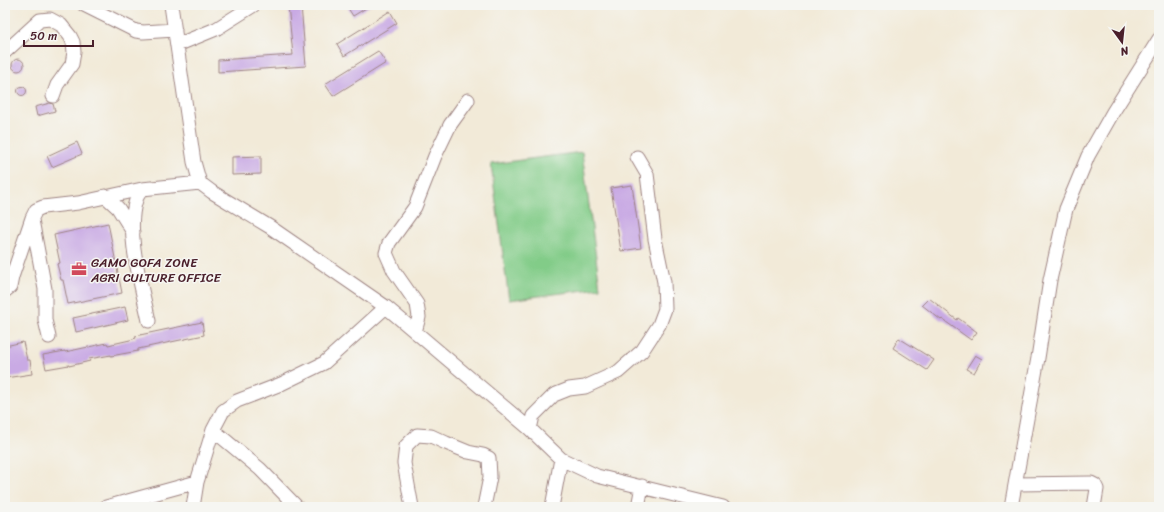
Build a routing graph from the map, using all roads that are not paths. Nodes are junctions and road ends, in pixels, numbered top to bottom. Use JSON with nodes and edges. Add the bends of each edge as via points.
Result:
{"nodes":[{"id":1,"x":84,"y":5,"type":"edge"},
{"id":2,"x":171,"y":5,"type":"edge"},
{"id":3,"x":254,"y":5,"type":"edge"},
{"id":4,"x":175,"y":30,"type":"junction"},
{"id":5,"x":1159,"y":39,"type":"edge"},
{"id":6,"x":177,"y":45,"type":"junction"},
{"id":7,"x":5,"y":52,"type":"edge"},
{"id":8,"x":52,"y":96,"type":"dead end"},
{"id":9,"x":468,"y":100,"type":"dead end"},
{"id":10,"x":637,"y":157,"type":"dead end"},
{"id":11,"x":200,"y":183,"type":"junction"},
{"id":12,"x":142,"y":189,"type":"junction"},
{"id":13,"x":105,"y":196,"type":"junction"},
{"id":14,"x":32,"y":218,"type":"junction"},
{"id":15,"x":133,"y":232,"type":"junction"},
{"id":16,"x":5,"y":291,"type":"edge"},
{"id":17,"x":386,"y":307,"type":"junction"},
{"id":18,"x":148,"y":321,"type":"dead end"},
{"id":19,"x":415,"y":332,"type":"junction"},
{"id":20,"x":49,"y":337,"type":"dead end"},
{"id":21,"x":530,"y":429,"type":"junction"},
{"id":22,"x":213,"y":430,"type":"junction"},
{"id":23,"x":561,"y":459,"type":"junction"},
{"id":24,"x":197,"y":482,"type":"junction"},
{"id":25,"x":1016,"y":484,"type":"junction"},
{"id":26,"x":642,"y":486,"type":"junction"},
{"id":27,"x":106,"y":507,"type":"edge"},
{"id":28,"x":193,"y":507,"type":"edge"},
{"id":29,"x":297,"y":507,"type":"edge"},
{"id":30,"x":412,"y":507,"type":"edge"},
{"id":31,"x":484,"y":507,"type":"edge"},
{"id":32,"x":552,"y":507,"type":"edge"},
{"id":33,"x":638,"y":507,"type":"edge"},
{"id":34,"x":723,"y":507,"type":"edge"},
{"id":35,"x":1011,"y":507,"type":"edge"},
{"id":36,"x":1094,"y":507,"type":"edge"}],
"edges":[{"from":1,"to":4,"type":"street","via":[[136,31]]},
{"from":2,"to":4,"type":"street"},
{"from":3,"to":6,"type":"street","via":[[216,29]]},
{"from":4,"to":6,"type":"street"},
{"from":5,"to":25,"type":"street","via":[[1088,156],[1066,209],[1050,280]]},
{"from":6,"to":11,"type":"street","via":[[194,162]]},
{"from":7,"to":8,"type":"street","via":[[40,20],[50,19],[61,25],[73,42],[74,52],[72,64]]},
{"from":9,"to":19,"type":"street","via":[[450,125],[434,156],[415,207],[389,243],[386,253],[394,271],[417,304],[419,317]]},
{"from":10,"to":21,"type":"street","via":[[647,174],[655,239],[664,282],[665,309],[661,320],[642,351],[618,372],[585,387],[568,389],[554,395],[533,416]]},
{"from":11,"to":12,"type":"street"},
{"from":11,"to":17,"type":"street","via":[[270,227]]},
{"from":12,"to":13,"type":"street"},
{"from":12,"to":15,"type":"street","via":[[136,199]]},
{"from":13,"to":14,"type":"street","via":[[78,203],[43,207],[36,210]]},
{"from":13,"to":15,"type":"street","via":[[118,208]]},
{"from":14,"to":16,"type":"street","via":[[10,287]]},
{"from":14,"to":20,"type":"street","via":[[45,289],[45,320]]},
{"from":15,"to":18,"type":"street","via":[[135,257]]},
{"from":17,"to":19,"type":"street"},
{"from":17,"to":22,"type":"street","via":[[324,364],[237,402],[224,411]]},
{"from":19,"to":21,"type":"street"},
{"from":21,"to":23,"type":"street"},
{"from":22,"to":24,"type":"street"},
{"from":22,"to":29,"type":"street","via":[[260,469]]},
{"from":23,"to":26,"type":"street","via":[[597,476]]},
{"from":23,"to":32,"type":"street"},
{"from":24,"to":27,"type":"street"},
{"from":24,"to":28,"type":"street"},
{"from":25,"to":35,"type":"street"},
{"from":25,"to":36,"type":"street","via":[[1091,483],[1097,489]]},
{"from":26,"to":33,"type":"street"},
{"from":26,"to":34,"type":"street"},
{"from":30,"to":31,"type":"street","via":[[404,463],[406,446],[417,435],[431,436],[489,458],[490,477]]}]}
